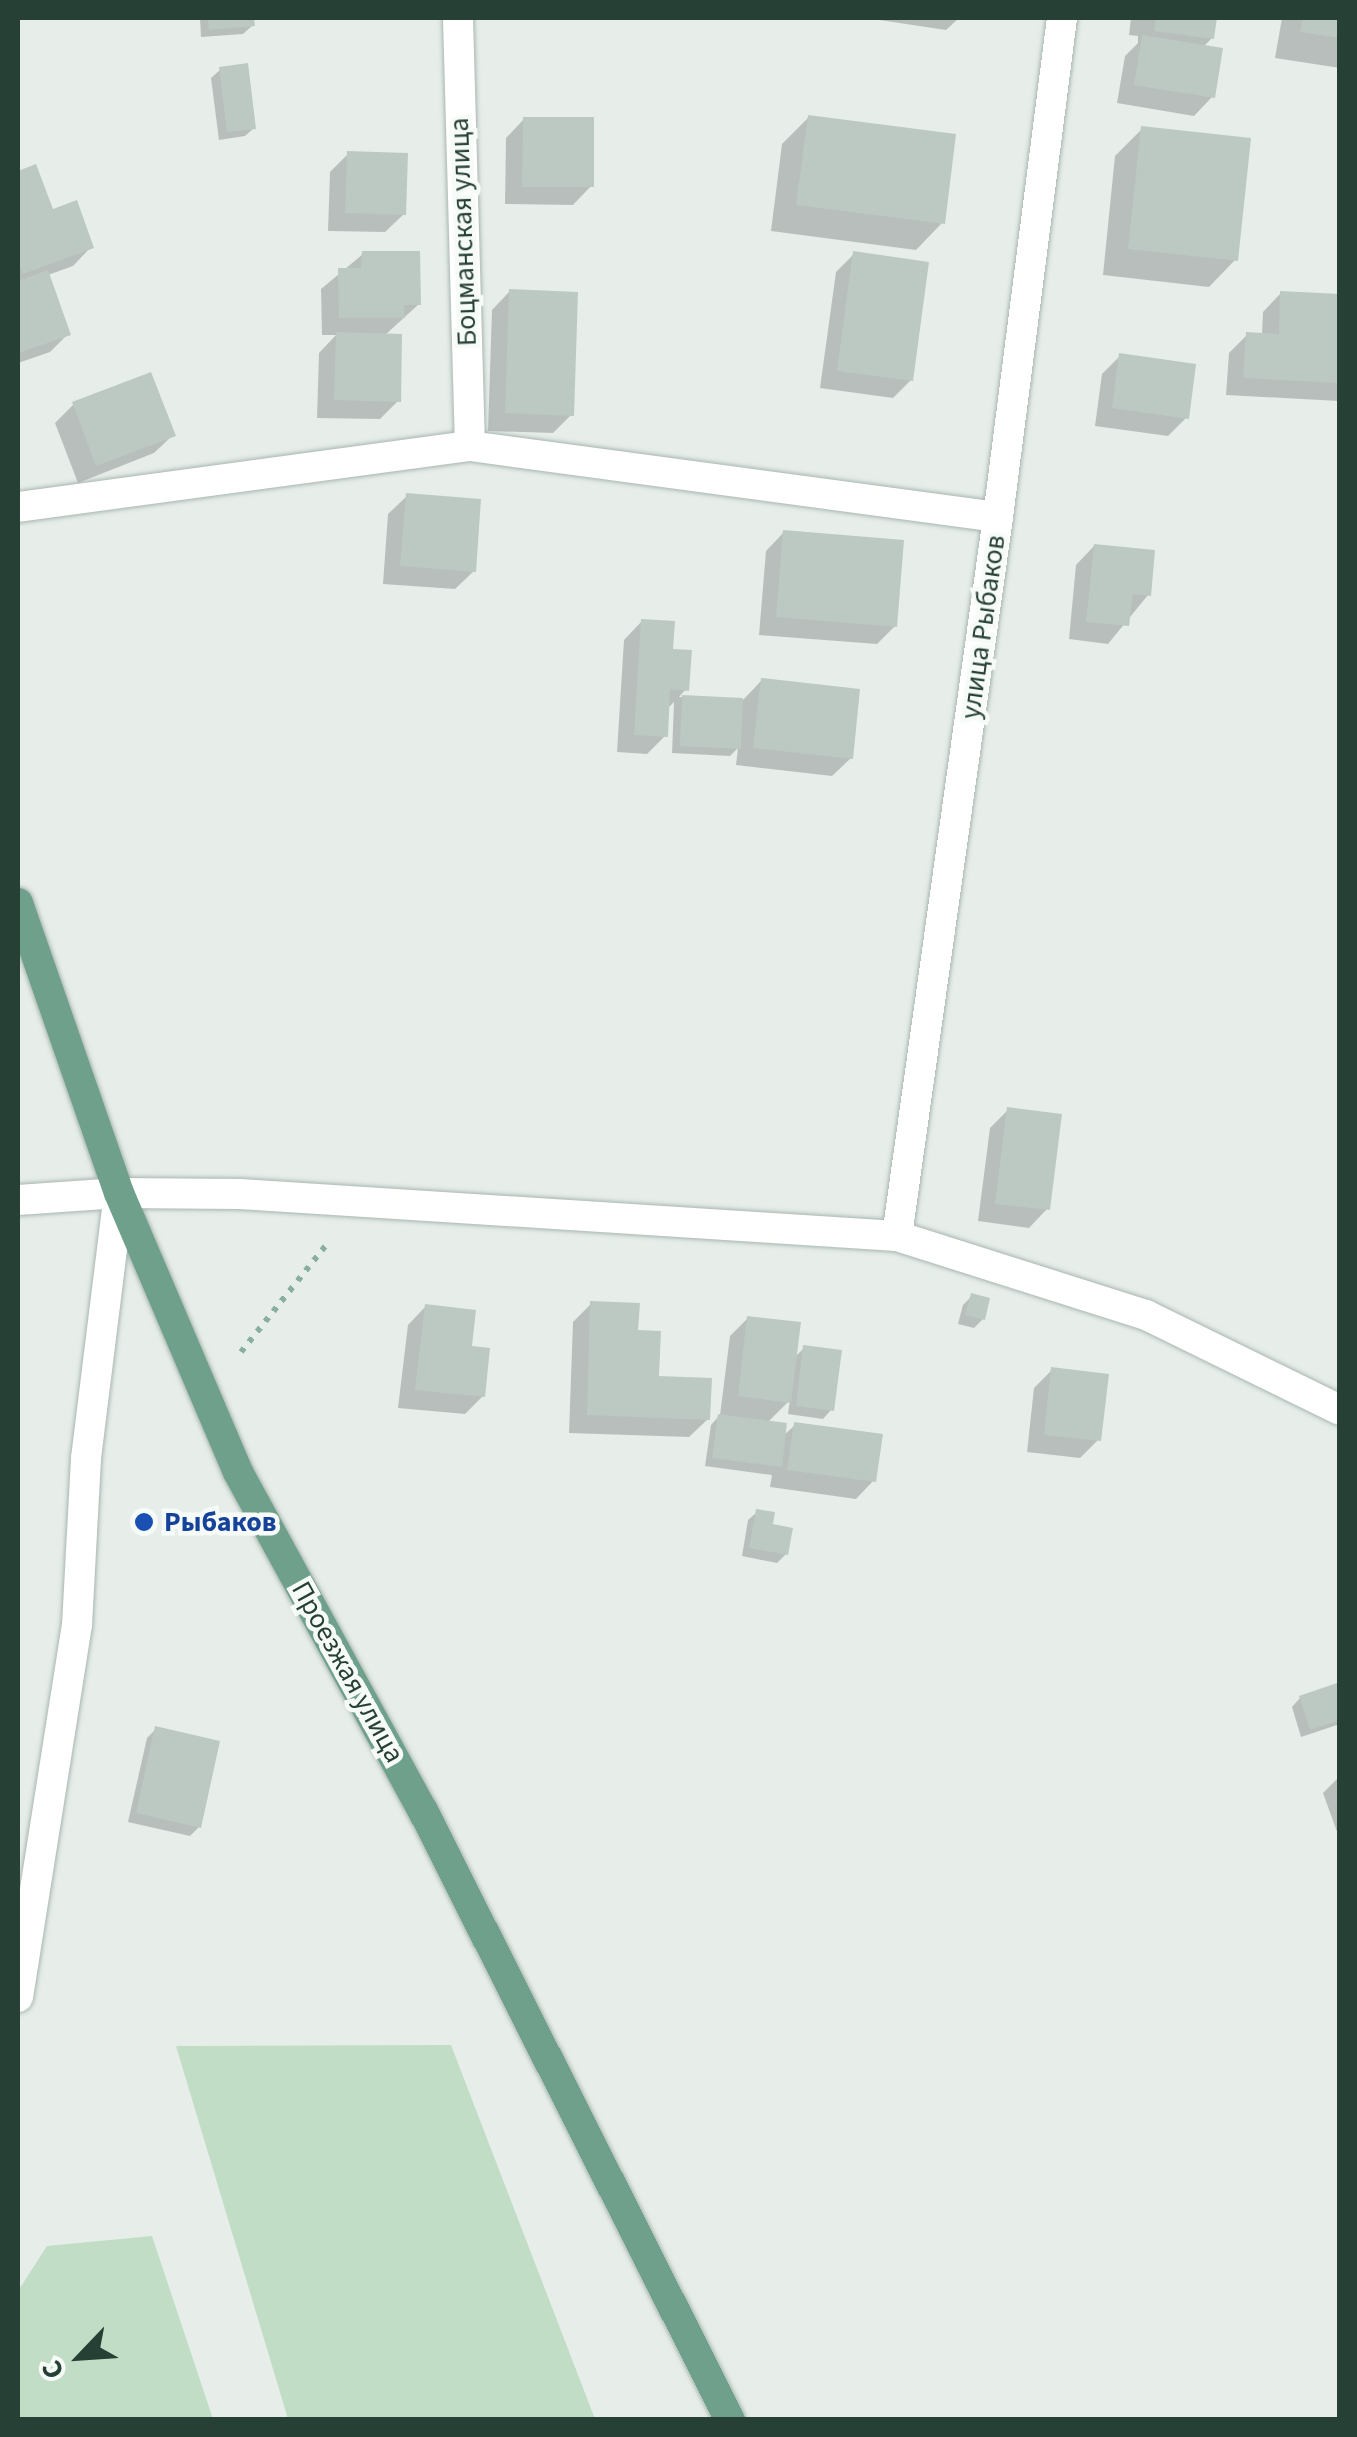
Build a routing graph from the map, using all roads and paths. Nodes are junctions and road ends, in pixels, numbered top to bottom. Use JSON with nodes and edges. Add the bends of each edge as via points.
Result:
{"nodes":[{"id":1,"x":458,"y":18,"type":"edge"},
{"id":2,"x":1062,"y":18,"type":"edge"},
{"id":3,"x":470,"y":446,"type":"junction"},
{"id":4,"x":18,"y":508,"type":"edge"},
{"id":5,"x":998,"y":517,"type":"junction"},
{"id":6,"x":18,"y":903,"type":"edge"},
{"id":7,"x":120,"y":1193,"type":"junction"},
{"id":8,"x":18,"y":1200,"type":"edge"},
{"id":9,"x":367,"y":1202,"type":"junction"},
{"id":10,"x":897,"y":1236,"type":"junction"},
{"id":11,"x":242,"y":1352,"type":"dead end"},
{"id":12,"x":1340,"y":1410,"type":"edge"},
{"id":13,"x":18,"y":1997,"type":"edge"},
{"id":14,"x":730,"y":2420,"type":"edge"}],
"edges":[{"from":1,"to":3,"type":"street","name":"Боцманская улица"},
{"from":2,"to":5,"type":"street","name":"улица Рыбаков"},
{"from":3,"to":4,"type":"street"},
{"from":3,"to":5,"type":"street"},
{"from":5,"to":10,"type":"street","name":"улица Рыбаков"},
{"from":6,"to":7,"type":"main road","name":"Проезжая улица"},
{"from":7,"to":8,"type":"street"},
{"from":7,"to":9,"type":"street"},
{"from":7,"to":13,"type":"street","via":[[86,1458],[78,1624]]},
{"from":7,"to":14,"type":"main road","name":"Проезжая улица","via":[[238,1472],[424,1811]]},
{"from":9,"to":10,"type":"street"},
{"from":9,"to":11,"type":"path","via":[[306,1266]]},
{"from":10,"to":12,"type":"street","via":[[1146,1315]]}]}
